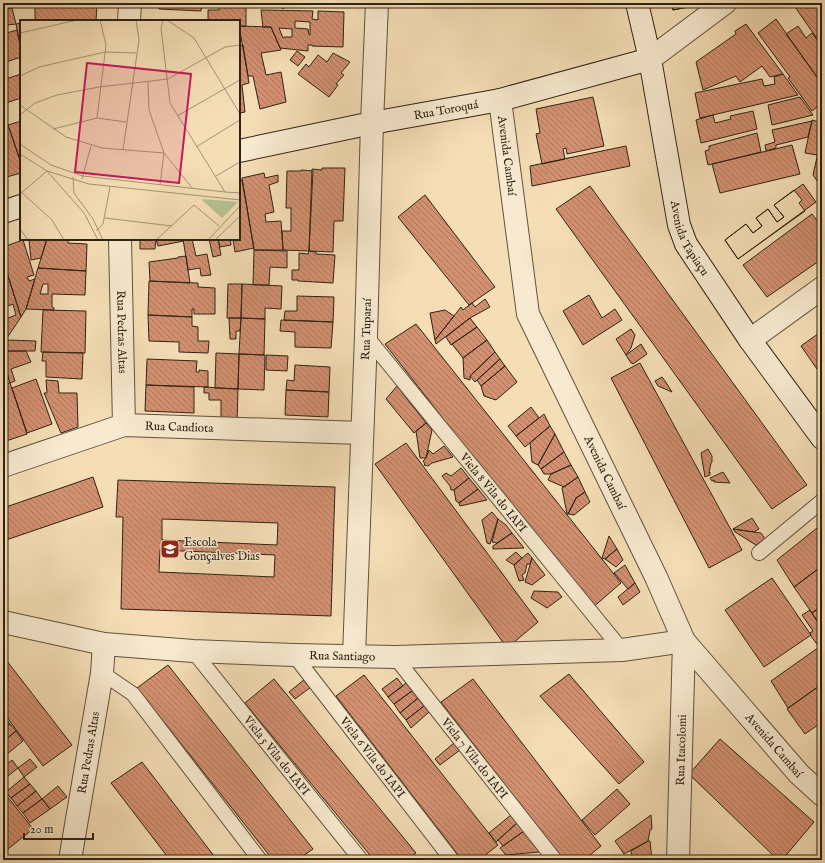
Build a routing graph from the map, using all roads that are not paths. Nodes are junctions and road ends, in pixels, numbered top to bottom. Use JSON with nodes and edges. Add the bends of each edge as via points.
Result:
{"nodes":[{"id":1,"x":130,"y":3,"type":"edge"},
{"id":2,"x":377,"y":3,"type":"edge"},
{"id":3,"x":637,"y":3,"type":"edge"},
{"id":4,"x":725,"y":3,"type":"edge"},
{"id":5,"x":129,"y":20,"type":"edge"},
{"id":6,"x":650,"y":59,"type":"junction"},
{"id":7,"x":500,"y":100,"type":"junction"},
{"id":8,"x":372,"y":123,"type":"junction"},
{"id":9,"x":240,"y":151,"type":"edge"},
{"id":10,"x":20,"y":206,"type":"edge"},
{"id":11,"x":3,"y":212,"type":"edge"},
{"id":12,"x":120,"y":240,"type":"edge"},
{"id":13,"x":822,"y":288,"type":"edge"},
{"id":14,"x":366,"y":336,"type":"junction"},
{"id":15,"x":750,"y":340,"type":"junction"},
{"id":16,"x":124,"y":425,"type":"junction"},
{"id":17,"x":362,"y":433,"type":"junction"},
{"id":18,"x":822,"y":438,"type":"edge"},
{"id":19,"x":3,"y":466,"type":"edge"},
{"id":20,"x":822,"y":501,"type":"edge"},
{"id":21,"x":759,"y":553,"type":"dead end"},
{"id":22,"x":3,"y":622,"type":"edge"},
{"id":23,"x":684,"y":641,"type":"junction"},
{"id":24,"x":104,"y":644,"type":"junction"},
{"id":25,"x":622,"y":650,"type":"junction"},
{"id":26,"x":193,"y":651,"type":"junction"},
{"id":27,"x":294,"y":654,"type":"junction"},
{"id":28,"x":354,"y":656,"type":"junction"},
{"id":29,"x":395,"y":657,"type":"junction"},
{"id":30,"x":102,"y":673,"type":"junction"},
{"id":31,"x":822,"y":795,"type":"edge"},
{"id":32,"x":70,"y":860,"type":"edge"},
{"id":33,"x":260,"y":860,"type":"edge"},
{"id":34,"x":361,"y":860,"type":"edge"},
{"id":35,"x":452,"y":860,"type":"edge"},
{"id":36,"x":555,"y":860,"type":"edge"},
{"id":37,"x":678,"y":860,"type":"edge"}],
"edges":[{"from":1,"to":5,"type":"street"},
{"from":2,"to":8,"type":"street","name":"Rua Tuparaí"},
{"from":3,"to":6,"type":"street","name":"Avenida Tapiaçu"},
{"from":4,"to":6,"type":"street"},
{"from":6,"to":7,"type":"street","name":"Rua Toroquá"},
{"from":6,"to":15,"type":"street","name":"Avenida Tapiaçu","via":[[679,225],[686,244]]},
{"from":7,"to":8,"type":"street","name":"Rua Toroquá"},
{"from":7,"to":23,"type":"street","name":"Avenida Cambaí","via":[[528,314]]},
{"from":8,"to":9,"type":"street","name":"Rua Toroquá"},
{"from":8,"to":14,"type":"street","name":"Rua Tuparaí"},
{"from":10,"to":11,"type":"street"},
{"from":12,"to":16,"type":"street","name":"Rua Pedras Altas"},
{"from":13,"to":15,"type":"street"},
{"from":14,"to":17,"type":"street","name":"Rua Tuparaí"},
{"from":14,"to":25,"type":"lane","name":"Viela 8 Vila do IAPI"},
{"from":15,"to":18,"type":"street","name":"Avenida Tapiaçu"},
{"from":16,"to":17,"type":"street","name":"Rua Candiota"},
{"from":16,"to":19,"type":"street","name":"Rua Candiota"},
{"from":17,"to":28,"type":"street","name":"Rua Tuparaí"},
{"from":20,"to":21,"type":"lane"},
{"from":22,"to":24,"type":"street","name":"Rua Santiago"},
{"from":23,"to":25,"type":"street","name":"Rua Santiago"},
{"from":23,"to":31,"type":"street","name":"Avenida Cambaí","via":[[799,774]]},
{"from":23,"to":37,"type":"street","name":"Rua Itacolomi"},
{"from":24,"to":26,"type":"street","name":"Rua Santiago"},
{"from":24,"to":30,"type":"street","name":"Rua Pedras Altas"},
{"from":25,"to":29,"type":"street","name":"Rua Santiago"},
{"from":26,"to":27,"type":"street","name":"Rua Santiago"},
{"from":26,"to":34,"type":"lane","name":"Viela 5 Vila do IAPI"},
{"from":27,"to":28,"type":"street","name":"Rua Santiago"},
{"from":27,"to":35,"type":"lane","name":"Viela 6 Vila do IAPI"},
{"from":28,"to":29,"type":"street","name":"Rua Santiago"},
{"from":29,"to":36,"type":"lane","name":"Viela 7 Vila do IAPI"},
{"from":30,"to":32,"type":"street","name":"Rua Pedras Altas"},
{"from":30,"to":33,"type":"lane","via":[[133,694]]}]}
